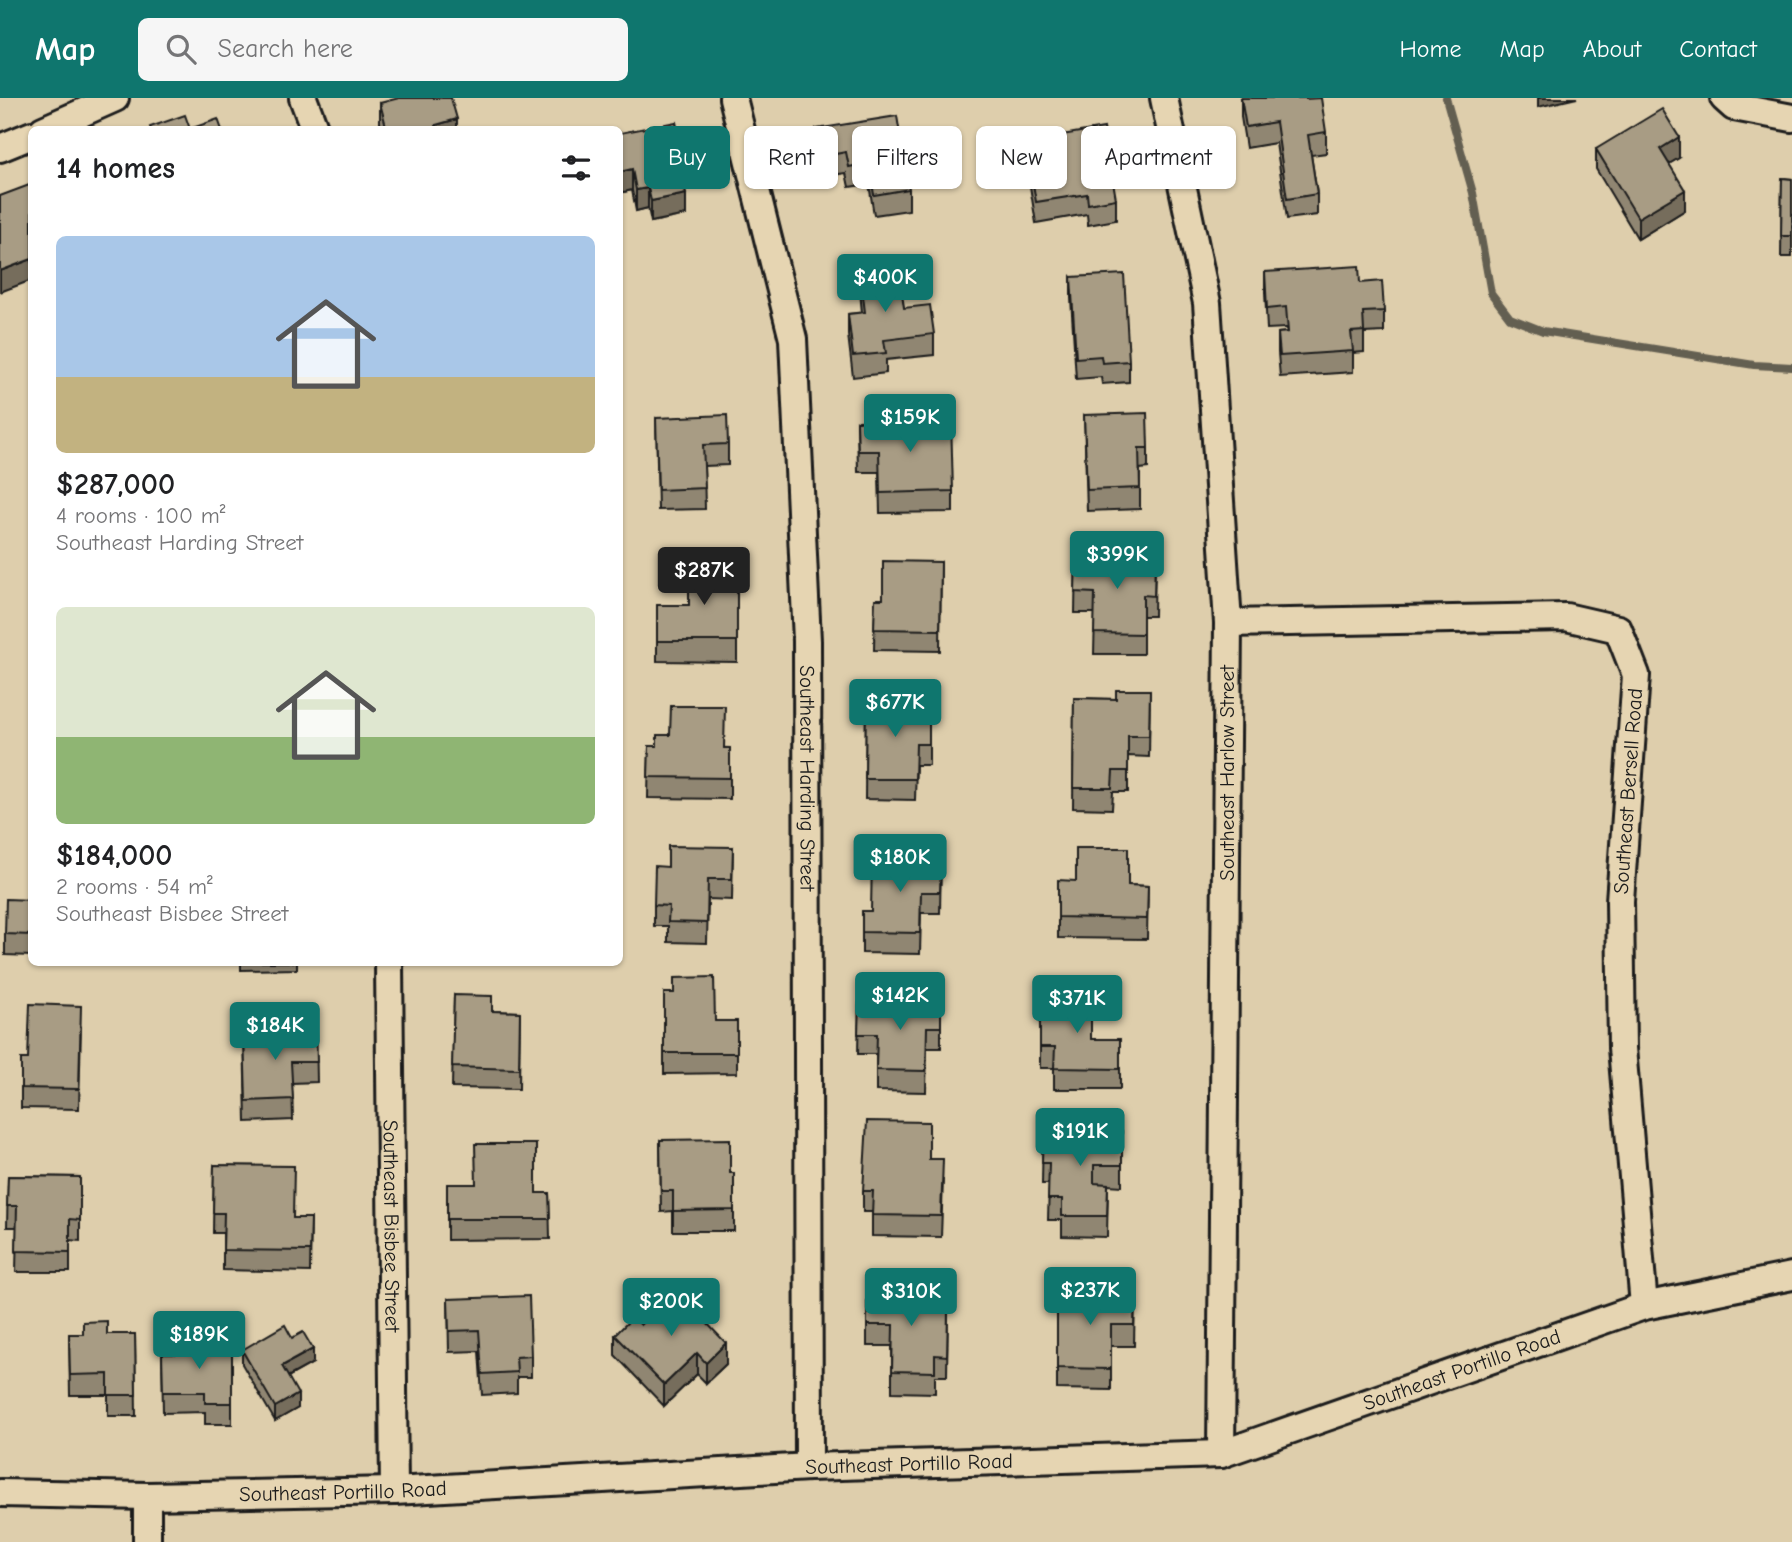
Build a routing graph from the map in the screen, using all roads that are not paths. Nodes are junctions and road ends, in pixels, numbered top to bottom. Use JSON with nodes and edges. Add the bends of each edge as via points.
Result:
{"nodes":[{"id":1,"x":115,"y":98,"type":"edge"},
{"id":2,"x":303,"y":98,"type":"edge"},
{"id":3,"x":733,"y":98,"type":"edge"},
{"id":4,"x":1164,"y":98,"type":"edge"},
{"id":5,"x":1724,"y":98,"type":"edge"},
{"id":6,"x":1792,"y":118,"type":"edge"},
{"id":7,"x":52,"y":126,"type":"edge"},
{"id":8,"x":314,"y":126,"type":"edge"},
{"id":9,"x":28,"y":137,"type":"edge"},
{"id":10,"x":0,"y":148,"type":"edge"},
{"id":11,"x":1228,"y":623,"type":"junction"},
{"id":12,"x":389,"y":966,"type":"edge"},
{"id":13,"x":1792,"y":1276,"type":"edge"},
{"id":14,"x":1644,"y":1306,"type":"junction"},
{"id":15,"x":1221,"y":1454,"type":"junction"},
{"id":16,"x":809,"y":1468,"type":"junction"},
{"id":17,"x":394,"y":1491,"type":"junction"},
{"id":18,"x":0,"y":1493,"type":"edge"},
{"id":19,"x":147,"y":1496,"type":"junction"},
{"id":20,"x":147,"y":1542,"type":"edge"}],
"edges":[{"from":1,"to":7,"type":"street"},
{"from":2,"to":8,"type":"street"},
{"from":3,"to":16,"type":"street","name":"Southeast Harding Street","via":[[793,340],[807,641]]},
{"from":4,"to":11,"type":"street","name":"Southeast Harlow Street","via":[[1207,303]]},
{"from":5,"to":6,"type":"street","via":[[1734,107]]},
{"from":9,"to":10,"type":"street"},
{"from":11,"to":14,"type":"street","name":"Southeast Bersell Road","via":[[1566,617],[1618,629],[1636,675],[1620,901],[1622,1048]]},
{"from":11,"to":15,"type":"street","name":"Southeast Harlow Street"},
{"from":12,"to":17,"type":"street","name":"Southeast Bisbee Street"},
{"from":13,"to":14,"type":"street","name":"Southeast Portillo Road"},
{"from":14,"to":15,"type":"street","name":"Southeast Portillo Road"},
{"from":15,"to":16,"type":"street","name":"Southeast Portillo Road"},
{"from":16,"to":17,"type":"street","name":"Southeast Portillo Road"},
{"from":17,"to":19,"type":"street","name":"Southeast Portillo Road"},
{"from":18,"to":19,"type":"street","name":"Southeast Portillo Road"},
{"from":19,"to":20,"type":"street"}]}
